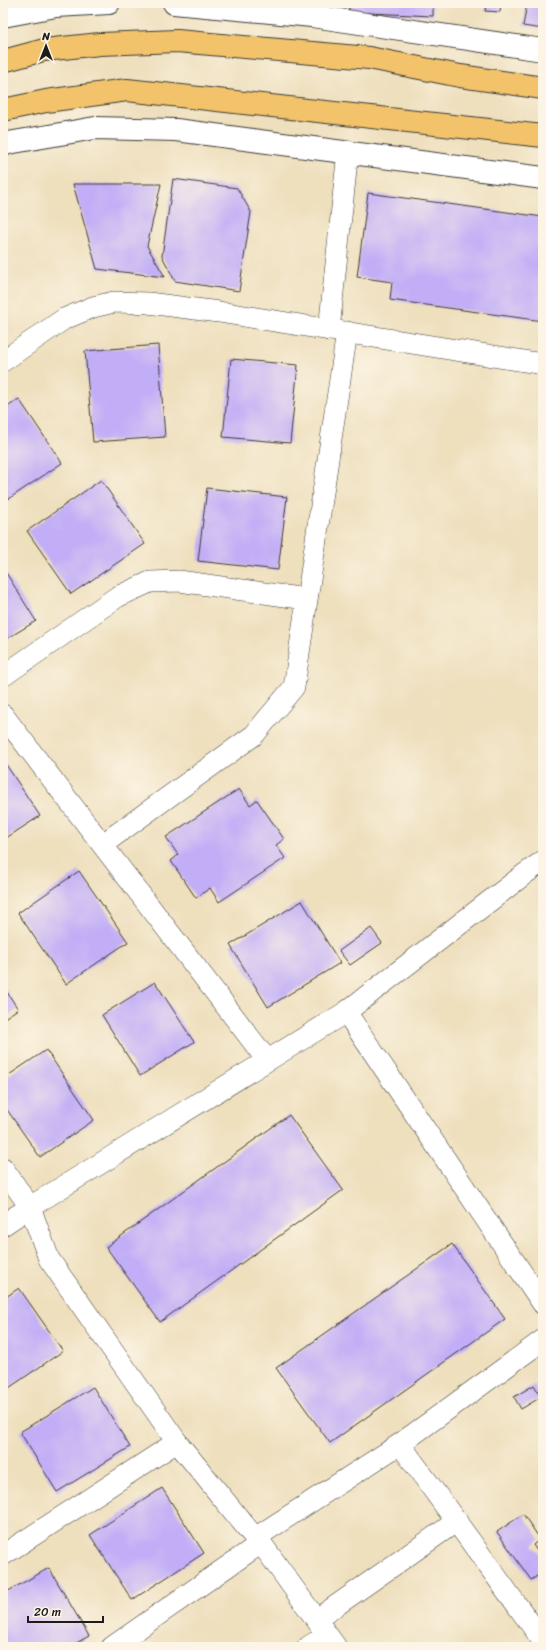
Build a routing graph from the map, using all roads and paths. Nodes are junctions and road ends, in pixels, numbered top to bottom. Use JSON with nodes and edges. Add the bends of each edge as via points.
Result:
{"nodes":[{"id":1,"x":109,"y":3,"type":"edge"},
{"id":2,"x":174,"y":3,"type":"edge"},
{"id":3,"x":313,"y":9,"type":"edge"},
{"id":4,"x":3,"y":16,"type":"edge"},
{"id":5,"x":543,"y":50,"type":"edge"},
{"id":6,"x":3,"y":61,"type":"edge"},
{"id":7,"x":543,"y":88,"type":"edge"},
{"id":8,"x":3,"y":110,"type":"edge"},
{"id":9,"x":543,"y":136,"type":"edge"},
{"id":10,"x":3,"y":145,"type":"edge"},
{"id":11,"x":348,"y":151,"type":"junction"},
{"id":12,"x":543,"y":178,"type":"edge"},
{"id":13,"x":338,"y":331,"type":"junction"},
{"id":14,"x":3,"y":361,"type":"edge"},
{"id":15,"x":543,"y":364,"type":"edge"},
{"id":16,"x":306,"y":599,"type":"junction"},
{"id":17,"x":3,"y":676,"type":"edge"},
{"id":18,"x":3,"y":714,"type":"edge"},
{"id":19,"x":103,"y":844,"type":"junction"},
{"id":20,"x":543,"y":861,"type":"edge"},
{"id":21,"x":346,"y":1012,"type":"junction"},
{"id":22,"x":267,"y":1060,"type":"junction"},
{"id":23,"x":3,"y":1168,"type":"edge"},
{"id":24,"x":30,"y":1207,"type":"junction"},
{"id":25,"x":3,"y":1225,"type":"edge"},
{"id":26,"x":543,"y":1304,"type":"edge"},
{"id":27,"x":543,"y":1340,"type":"edge"},
{"id":28,"x":177,"y":1442,"type":"junction"},
{"id":29,"x":400,"y":1444,"type":"junction"},
{"id":30,"x":457,"y":1521,"type":"junction"},
{"id":31,"x":258,"y":1540,"type":"junction"},
{"id":32,"x":3,"y":1555,"type":"edge"},
{"id":33,"x":327,"y":1634,"type":"edge"},
{"id":34,"x":543,"y":1641,"type":"edge"},
{"id":35,"x":112,"y":1647,"type":"edge"},
{"id":36,"x":308,"y":1647,"type":"edge"}],
"edges":[{"from":1,"to":4,"type":"street","via":[[56,6]]},
{"from":2,"to":3,"type":"street"},
{"from":3,"to":5,"type":"street"},
{"from":6,"to":7,"type":"main road","via":[[44,50],[100,44],[178,41],[369,58],[460,76]]},
{"from":8,"to":9,"type":"main road","via":[[46,101],[127,90]]},
{"from":10,"to":11,"type":"street","via":[[95,128],[176,130]]},
{"from":11,"to":12,"type":"street"},
{"from":11,"to":13,"type":"street"},
{"from":13,"to":14,"type":"street","via":[[219,312],[148,303],[114,302],[64,319]]},
{"from":13,"to":15,"type":"street"},
{"from":13,"to":16,"type":"street"},
{"from":16,"to":17,"type":"street","via":[[179,582],[150,582],[117,597]]},
{"from":16,"to":19,"type":"street","via":[[294,687],[254,735]]},
{"from":18,"to":19,"type":"street"},
{"from":19,"to":22,"type":"street"},
{"from":20,"to":21,"type":"street"},
{"from":21,"to":22,"type":"street"},
{"from":21,"to":26,"type":"street"},
{"from":22,"to":24,"type":"street"},
{"from":23,"to":24,"type":"street"},
{"from":24,"to":25,"type":"street"},
{"from":24,"to":28,"type":"street","via":[[49,1259]]},
{"from":27,"to":29,"type":"street"},
{"from":28,"to":31,"type":"street"},
{"from":28,"to":32,"type":"street"},
{"from":29,"to":30,"type":"street"},
{"from":29,"to":31,"type":"street"},
{"from":30,"to":33,"type":"street"},
{"from":30,"to":34,"type":"street"},
{"from":31,"to":33,"type":"street"},
{"from":31,"to":35,"type":"street"},
{"from":33,"to":36,"type":"street"}]}
